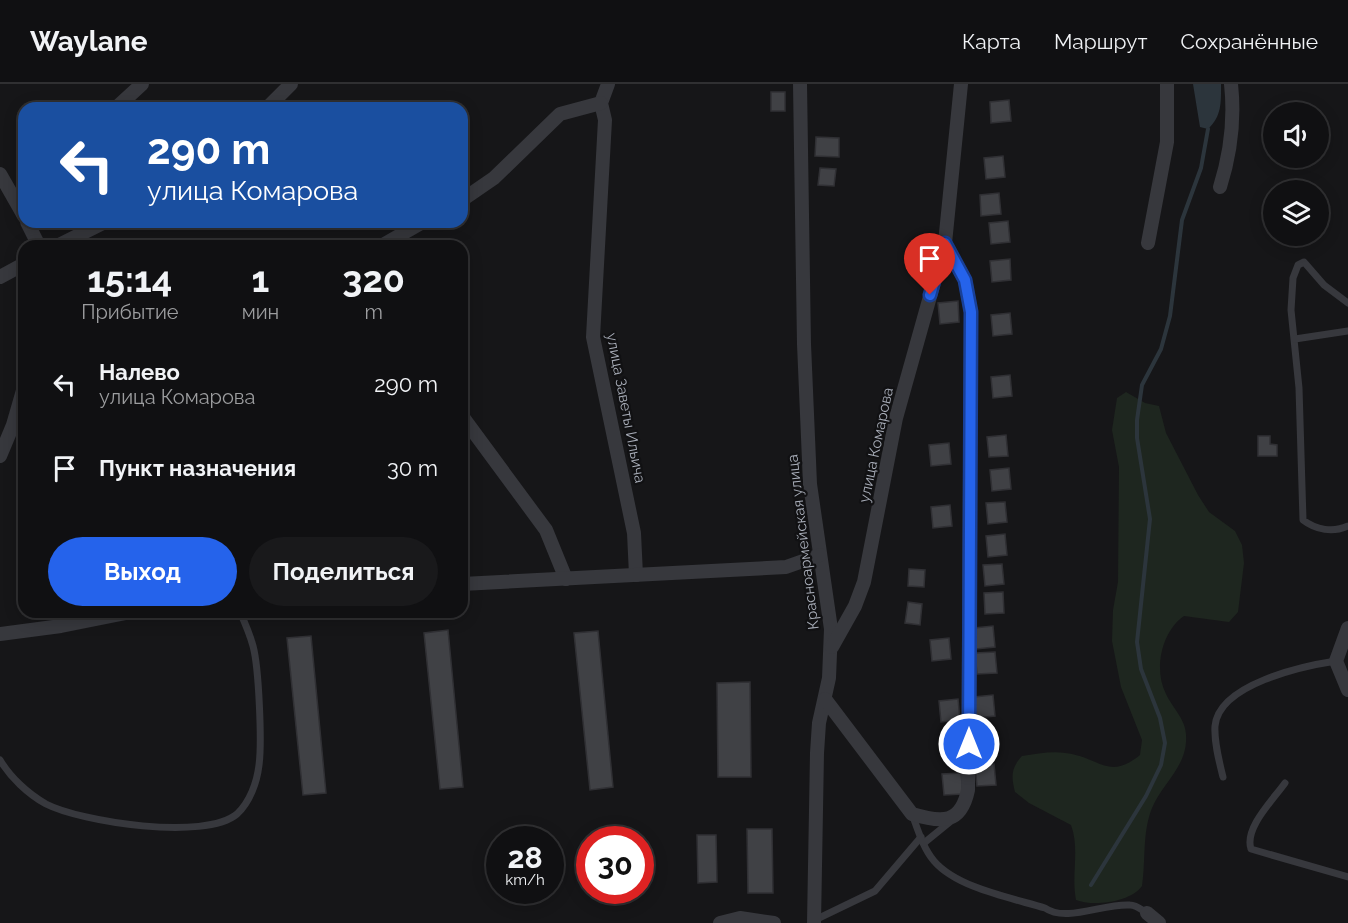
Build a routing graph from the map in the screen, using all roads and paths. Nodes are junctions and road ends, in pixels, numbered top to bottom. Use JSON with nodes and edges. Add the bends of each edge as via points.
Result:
{"nodes":[{"id":1,"x":142,"y":84,"type":"edge"},
{"id":2,"x":291,"y":84,"type":"edge"},
{"id":3,"x":608,"y":84,"type":"edge"},
{"id":4,"x":800,"y":84,"type":"edge"},
{"id":5,"x":961,"y":84,"type":"edge"},
{"id":6,"x":1167,"y":84,"type":"edge"},
{"id":7,"x":1231,"y":84,"type":"edge"},
{"id":8,"x":122,"y":102,"type":"edge"},
{"id":9,"x":273,"y":102,"type":"edge"},
{"id":10,"x":601,"y":103,"type":"junction"},
{"id":11,"x":0,"y":174,"type":"edge"},
{"id":12,"x":1220,"y":187,"type":"dead end"},
{"id":13,"x":18,"y":192,"type":"edge"},
{"id":14,"x":468,"y":196,"type":"edge"},
{"id":15,"x":93,"y":228,"type":"edge"},
{"id":16,"x":412,"y":228,"type":"edge"},
{"id":17,"x":69,"y":240,"type":"edge"},
{"id":18,"x":392,"y":240,"type":"edge"},
{"id":19,"x":945,"y":243,"type":"junction"},
{"id":20,"x":1148,"y":243,"type":"dead end"},
{"id":21,"x":18,"y":267,"type":"edge"},
{"id":22,"x":0,"y":277,"type":"edge"},
{"id":23,"x":1348,"y":303,"type":"edge"},
{"id":24,"x":1348,"y":331,"type":"edge"},
{"id":25,"x":1295,"y":339,"type":"junction"},
{"id":26,"x":18,"y":408,"type":"edge"},
{"id":27,"x":468,"y":424,"type":"edge"},
{"id":28,"x":0,"y":456,"type":"edge"},
{"id":29,"x":1348,"y":526,"type":"edge"},
{"id":30,"x":820,"y":555,"type":"junction"},
{"id":31,"x":636,"y":575,"type":"junction"},
{"id":32,"x":566,"y":579,"type":"junction"},
{"id":33,"x":468,"y":584,"type":"edge"},
{"id":34,"x":101,"y":618,"type":"edge"},
{"id":35,"x":242,"y":618,"type":"edge"},
{"id":36,"x":1348,"y":628,"type":"edge"},
{"id":37,"x":0,"y":634,"type":"edge"},
{"id":38,"x":831,"y":649,"type":"junction"},
{"id":39,"x":1336,"y":661,"type":"junction"},
{"id":40,"x":1348,"y":689,"type":"edge"},
{"id":41,"x":825,"y":699,"type":"junction"},
{"id":42,"x":0,"y":760,"type":"edge"},
{"id":43,"x":1223,"y":777,"type":"dead end"},
{"id":44,"x":1285,"y":783,"type":"dead end"},
{"id":45,"x":960,"y":811,"type":"junction"},
{"id":46,"x":912,"y":814,"type":"junction"},
{"id":47,"x":923,"y":840,"type":"junction"},
{"id":48,"x":1348,"y":877,"type":"edge"},
{"id":49,"x":1147,"y":913,"type":"joint"},
{"id":50,"x":814,"y":922,"type":"edge"},
{"id":51,"x":720,"y":923,"type":"edge"},
{"id":52,"x":774,"y":923,"type":"edge"},
{"id":53,"x":1159,"y":923,"type":"edge"}],
"edges":[{"from":1,"to":8,"type":"street"},
{"from":2,"to":9,"type":"street"},
{"from":3,"to":10,"type":"street","name":"улица Заветы Ильича"},
{"from":4,"to":30,"type":"street","name":"Красноармейская улица","via":[[810,484]]},
{"from":5,"to":19,"type":"street","name":"улица Комарова"},
{"from":6,"to":20,"type":"street","via":[[1167,142]]},
{"from":7,"to":12,"type":"street","via":[[1234,111],[1230,157]]},
{"from":10,"to":14,"type":"street","via":[[560,114],[494,178]]},
{"from":10,"to":31,"type":"street","name":"улица Заветы Ильича","via":[[605,120],[592,337],[634,533]]},
{"from":11,"to":13,"type":"street"},
{"from":15,"to":17,"type":"street"},
{"from":16,"to":18,"type":"street"},
{"from":19,"to":38,"type":"street","name":"улица Комарова","via":[[896,418],[864,582]]},
{"from":19,"to":45,"type":"street","via":[[965,280],[971,312],[969,790]]},
{"from":21,"to":22,"type":"street"},
{"from":23,"to":25,"type":"lane","via":[[1324,285],[1304,262],[1298,265],[1291,310]]},
{"from":24,"to":25,"type":"lane"},
{"from":25,"to":29,"type":"lane","via":[[1303,520],[1328,531]]},
{"from":26,"to":28,"type":"street"},
{"from":27,"to":32,"type":"street","via":[[546,530]]},
{"from":30,"to":31,"type":"street","via":[[786,567]]},
{"from":30,"to":38,"type":"street","name":"Красноармейская улица"},
{"from":31,"to":32,"type":"street"},
{"from":32,"to":33,"type":"street"},
{"from":34,"to":37,"type":"street"},
{"from":35,"to":42,"type":"lane","via":[[254,647],[259,764],[250,797],[237,814],[224,822],[130,826],[66,812],[35,797]]},
{"from":36,"to":39,"type":"street"},
{"from":38,"to":41,"type":"street","name":"Красноармейская улица"},
{"from":39,"to":40,"type":"street"},
{"from":39,"to":43,"type":"lane","via":[[1304,665],[1252,685],[1222,708],[1215,725]]},
{"from":41,"to":46,"type":"street"},
{"from":41,"to":50,"type":"street","name":"Красноармейская улица","via":[[819,723]]},
{"from":44,"to":48,"type":"lane","via":[[1253,829],[1248,840],[1251,849]]},
{"from":45,"to":46,"type":"street","via":[[947,820]]},
{"from":45,"to":47,"type":"lane"},
{"from":46,"to":47,"type":"lane"},
{"from":47,"to":49,"type":"lane","via":[[935,862],[957,880],[1052,914],[1068,916],[1132,905]]},
{"from":47,"to":50,"type":"lane","via":[[875,891]]},
{"from":49,"to":53,"type":"street"},
{"from":51,"to":52,"type":"street","via":[[740,918]]}]}
